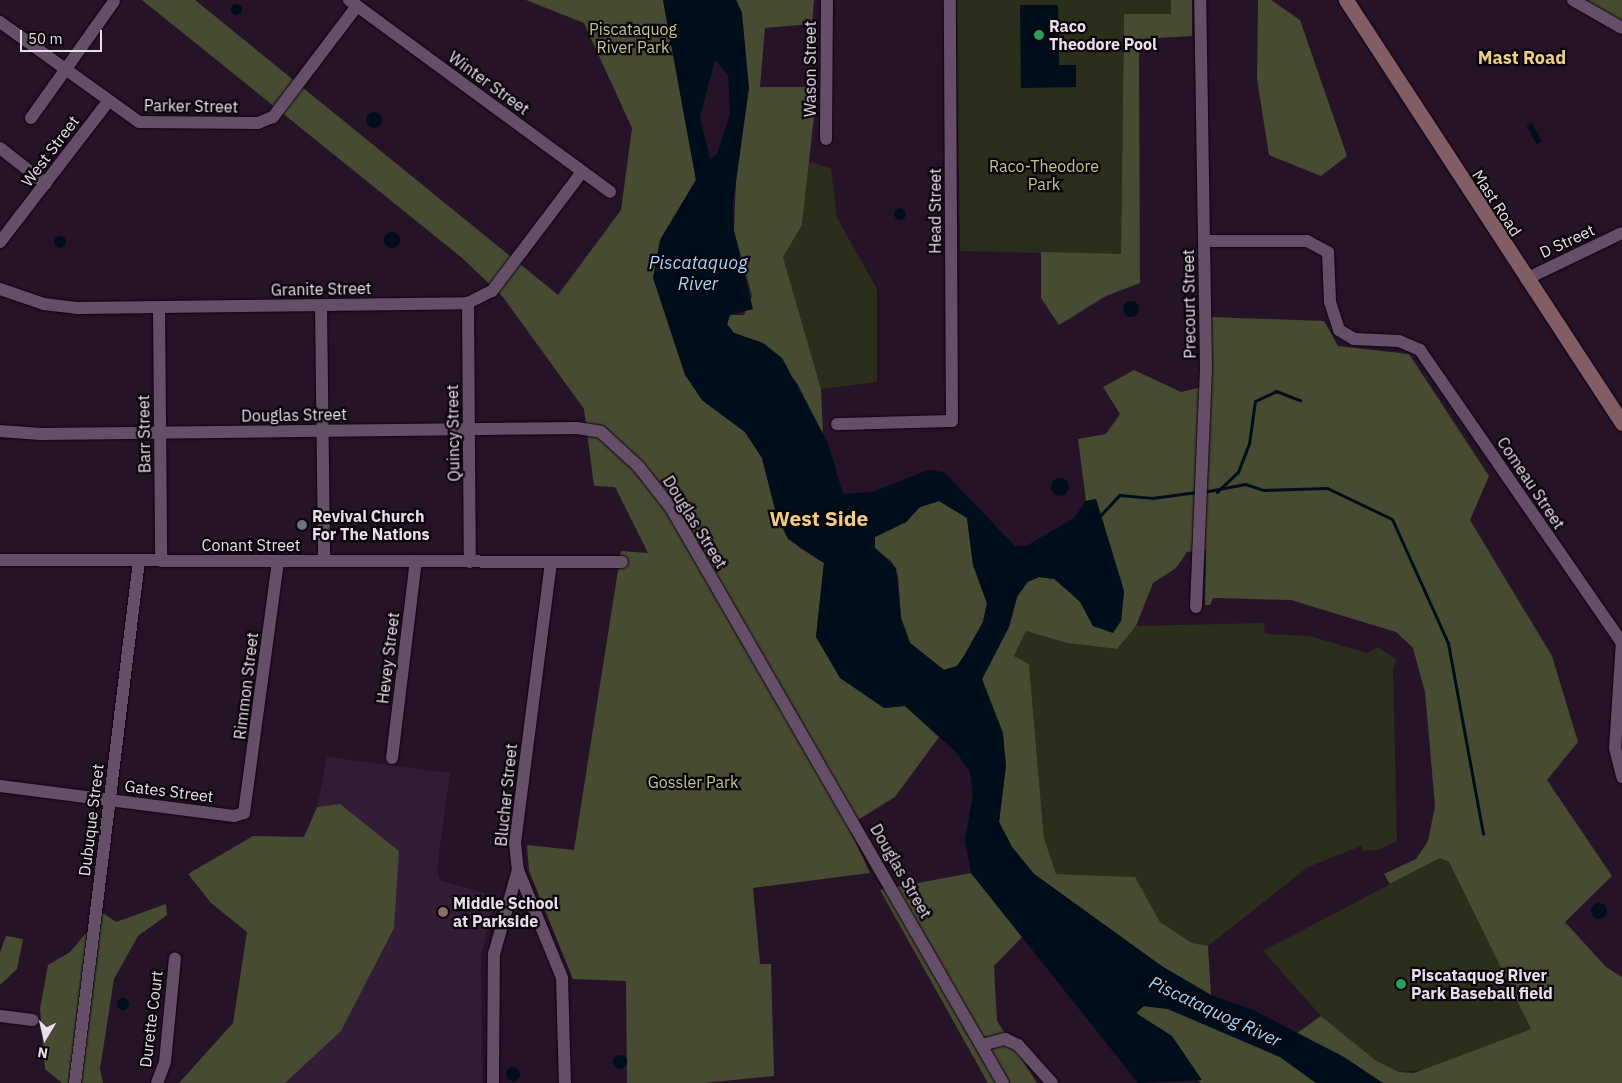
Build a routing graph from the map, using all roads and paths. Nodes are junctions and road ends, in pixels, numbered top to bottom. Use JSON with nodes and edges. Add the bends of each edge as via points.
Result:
{"nodes":[{"id":1,"x":827,"y":0,"type":"edge"},
{"id":2,"x":950,"y":0,"type":"edge"},
{"id":3,"x":1200,"y":0,"type":"edge"},
{"id":4,"x":1346,"y":0,"type":"edge"},
{"id":5,"x":1573,"y":0,"type":"edge"},
{"id":6,"x":114,"y":1,"type":"edge"},
{"id":7,"x":353,"y":3,"type":"edge"},
{"id":8,"x":0,"y":22,"type":"edge"},
{"id":9,"x":1622,"y":28,"type":"edge"},
{"id":10,"x":67,"y":71,"type":"junction"},
{"id":11,"x":108,"y":102,"type":"junction"},
{"id":12,"x":31,"y":118,"type":"dead end"},
{"id":13,"x":826,"y":139,"type":"dead end"},
{"id":14,"x":0,"y":148,"type":"edge"},
{"id":15,"x":582,"y":172,"type":"junction"},
{"id":16,"x":46,"y":184,"type":"junction"},
{"id":17,"x":610,"y":192,"type":"dead end"},
{"id":18,"x":1622,"y":233,"type":"edge"},
{"id":19,"x":1204,"y":241,"type":"junction"},
{"id":20,"x":0,"y":242,"type":"edge"},
{"id":21,"x":1526,"y":279,"type":"junction"},
{"id":22,"x":0,"y":289,"type":"edge"},
{"id":23,"x":468,"y":303,"type":"junction"},
{"id":24,"x":321,"y":305,"type":"junction"},
{"id":25,"x":159,"y":307,"type":"junction"},
{"id":26,"x":1622,"y":423,"type":"edge"},
{"id":27,"x":837,"y":424,"type":"dead end"},
{"id":28,"x":323,"y":430,"type":"junction"},
{"id":29,"x":0,"y":431,"type":"edge"},
{"id":30,"x":469,"y":431,"type":"junction"},
{"id":31,"x":160,"y":433,"type":"junction"},
{"id":32,"x":0,"y":560,"type":"edge"},
{"id":33,"x":139,"y":561,"type":"junction"},
{"id":34,"x":161,"y":561,"type":"junction"},
{"id":35,"x":324,"y":561,"type":"junction"},
{"id":36,"x":416,"y":561,"type":"junction"},
{"id":37,"x":278,"y":562,"type":"junction"},
{"id":38,"x":470,"y":562,"type":"junction"},
{"id":39,"x":552,"y":562,"type":"junction"},
{"id":40,"x":622,"y":562,"type":"dead end"},
{"id":41,"x":0,"y":566,"type":"edge"},
{"id":42,"x":1196,"y":607,"type":"dead end"},
{"id":43,"x":1622,"y":642,"type":"edge"},
{"id":44,"x":392,"y":758,"type":"dead end"},
{"id":45,"x":1622,"y":777,"type":"edge"},
{"id":46,"x":0,"y":786,"type":"edge"},
{"id":47,"x":109,"y":800,"type":"junction"},
{"id":48,"x":244,"y":813,"type":"joint"},
{"id":49,"x":518,"y":870,"type":"junction"},
{"id":50,"x":175,"y":958,"type":"dead end"},
{"id":51,"x":0,"y":1016,"type":"edge"},
{"id":52,"x":33,"y":1020,"type":"dead end"},
{"id":53,"x":982,"y":1045,"type":"junction"},
{"id":54,"x":75,"y":1083,"type":"edge"},
{"id":55,"x":157,"y":1083,"type":"edge"},
{"id":56,"x":493,"y":1083,"type":"edge"},
{"id":57,"x":565,"y":1083,"type":"edge"},
{"id":58,"x":1003,"y":1083,"type":"edge"},
{"id":59,"x":1052,"y":1083,"type":"edge"}],
"edges":[{"from":1,"to":13,"type":"street","name":"Wason Street"},
{"from":2,"to":27,"type":"street","name":"Head Street","via":[[952,421]]},
{"from":3,"to":19,"type":"street","name":"Precourt Street"},
{"from":4,"to":21,"type":"main road","name":"Mast Road"},
{"from":5,"to":9,"type":"street"},
{"from":6,"to":10,"type":"street"},
{"from":7,"to":11,"type":"street","name":"Parker Street","via":[[304,79],[264,122],[148,124],[130,119]]},
{"from":7,"to":15,"type":"street","name":"Winter Street"},
{"from":8,"to":10,"type":"street","name":"Parker Street"},
{"from":10,"to":11,"type":"street","name":"Parker Street"},
{"from":10,"to":12,"type":"street"},
{"from":11,"to":16,"type":"street","name":"West Street"},
{"from":14,"to":16,"type":"street"},
{"from":15,"to":17,"type":"street","name":"Winter Street"},
{"from":15,"to":23,"type":"street","name":"Granite Street","via":[[492,291]]},
{"from":16,"to":20,"type":"street","name":"West Street"},
{"from":18,"to":21,"type":"street","name":"D Street"},
{"from":19,"to":42,"type":"street","name":"Precourt Street","via":[[1202,506]]},
{"from":19,"to":43,"type":"street","name":"Comeau Street","via":[[1321,245],[1328,252],[1330,302],[1339,330],[1354,339],[1412,344],[1428,360]]},
{"from":21,"to":26,"type":"main road","name":"Mast Road"},
{"from":22,"to":25,"type":"street","name":"Granite Street","via":[[58,306]]},
{"from":23,"to":24,"type":"street","name":"Granite Street"},
{"from":23,"to":30,"type":"street","name":"Quincy Street"},
{"from":24,"to":25,"type":"street","name":"Granite Street"},
{"from":24,"to":28,"type":"street"},
{"from":25,"to":31,"type":"street","name":"Barr Street"},
{"from":28,"to":30,"type":"street","name":"Douglas Street"},
{"from":28,"to":31,"type":"street","name":"Douglas Street"},
{"from":28,"to":35,"type":"street"},
{"from":29,"to":31,"type":"street","name":"Douglas Street"},
{"from":30,"to":38,"type":"street","name":"Quincy Street"},
{"from":30,"to":53,"type":"street","name":"Douglas Street","via":[[577,428],[601,432],[656,487]]},
{"from":31,"to":34,"type":"street","name":"Barr Street"},
{"from":32,"to":33,"type":"street","name":"Conant Street"},
{"from":32,"to":41,"type":"street"},
{"from":33,"to":34,"type":"street","name":"Conant Street"},
{"from":33,"to":47,"type":"street","name":"Dubuque Street"},
{"from":34,"to":37,"type":"street","name":"Conant Street"},
{"from":35,"to":36,"type":"street","name":"Conant Street"},
{"from":35,"to":37,"type":"street","name":"Conant Street"},
{"from":36,"to":38,"type":"street","name":"Conant Street"},
{"from":36,"to":44,"type":"street","name":"Hevey Street"},
{"from":37,"to":48,"type":"street","name":"Rimmon Street"},
{"from":38,"to":39,"type":"street","name":"Conant Street"},
{"from":39,"to":40,"type":"street","name":"Conant Street"},
{"from":39,"to":49,"type":"street","name":"Blucher Street","via":[[515,843]]},
{"from":43,"to":45,"type":"street","via":[[1614,748]]},
{"from":46,"to":47,"type":"street","name":"Gates Street"},
{"from":47,"to":48,"type":"street","name":"Gates Street","via":[[234,816]]},
{"from":47,"to":54,"type":"street","name":"Dubuque Street"},
{"from":49,"to":56,"type":"street","via":[[494,954]]},
{"from":49,"to":57,"type":"street","name":"Blucher Street","via":[[562,978]]},
{"from":50,"to":55,"type":"street","name":"Durette Court","via":[[165,1062]]},
{"from":51,"to":52,"type":"street"},
{"from":53,"to":58,"type":"street","name":"Douglas Street"},
{"from":53,"to":59,"type":"street","via":[[1005,1039],[1018,1045]]}]}
